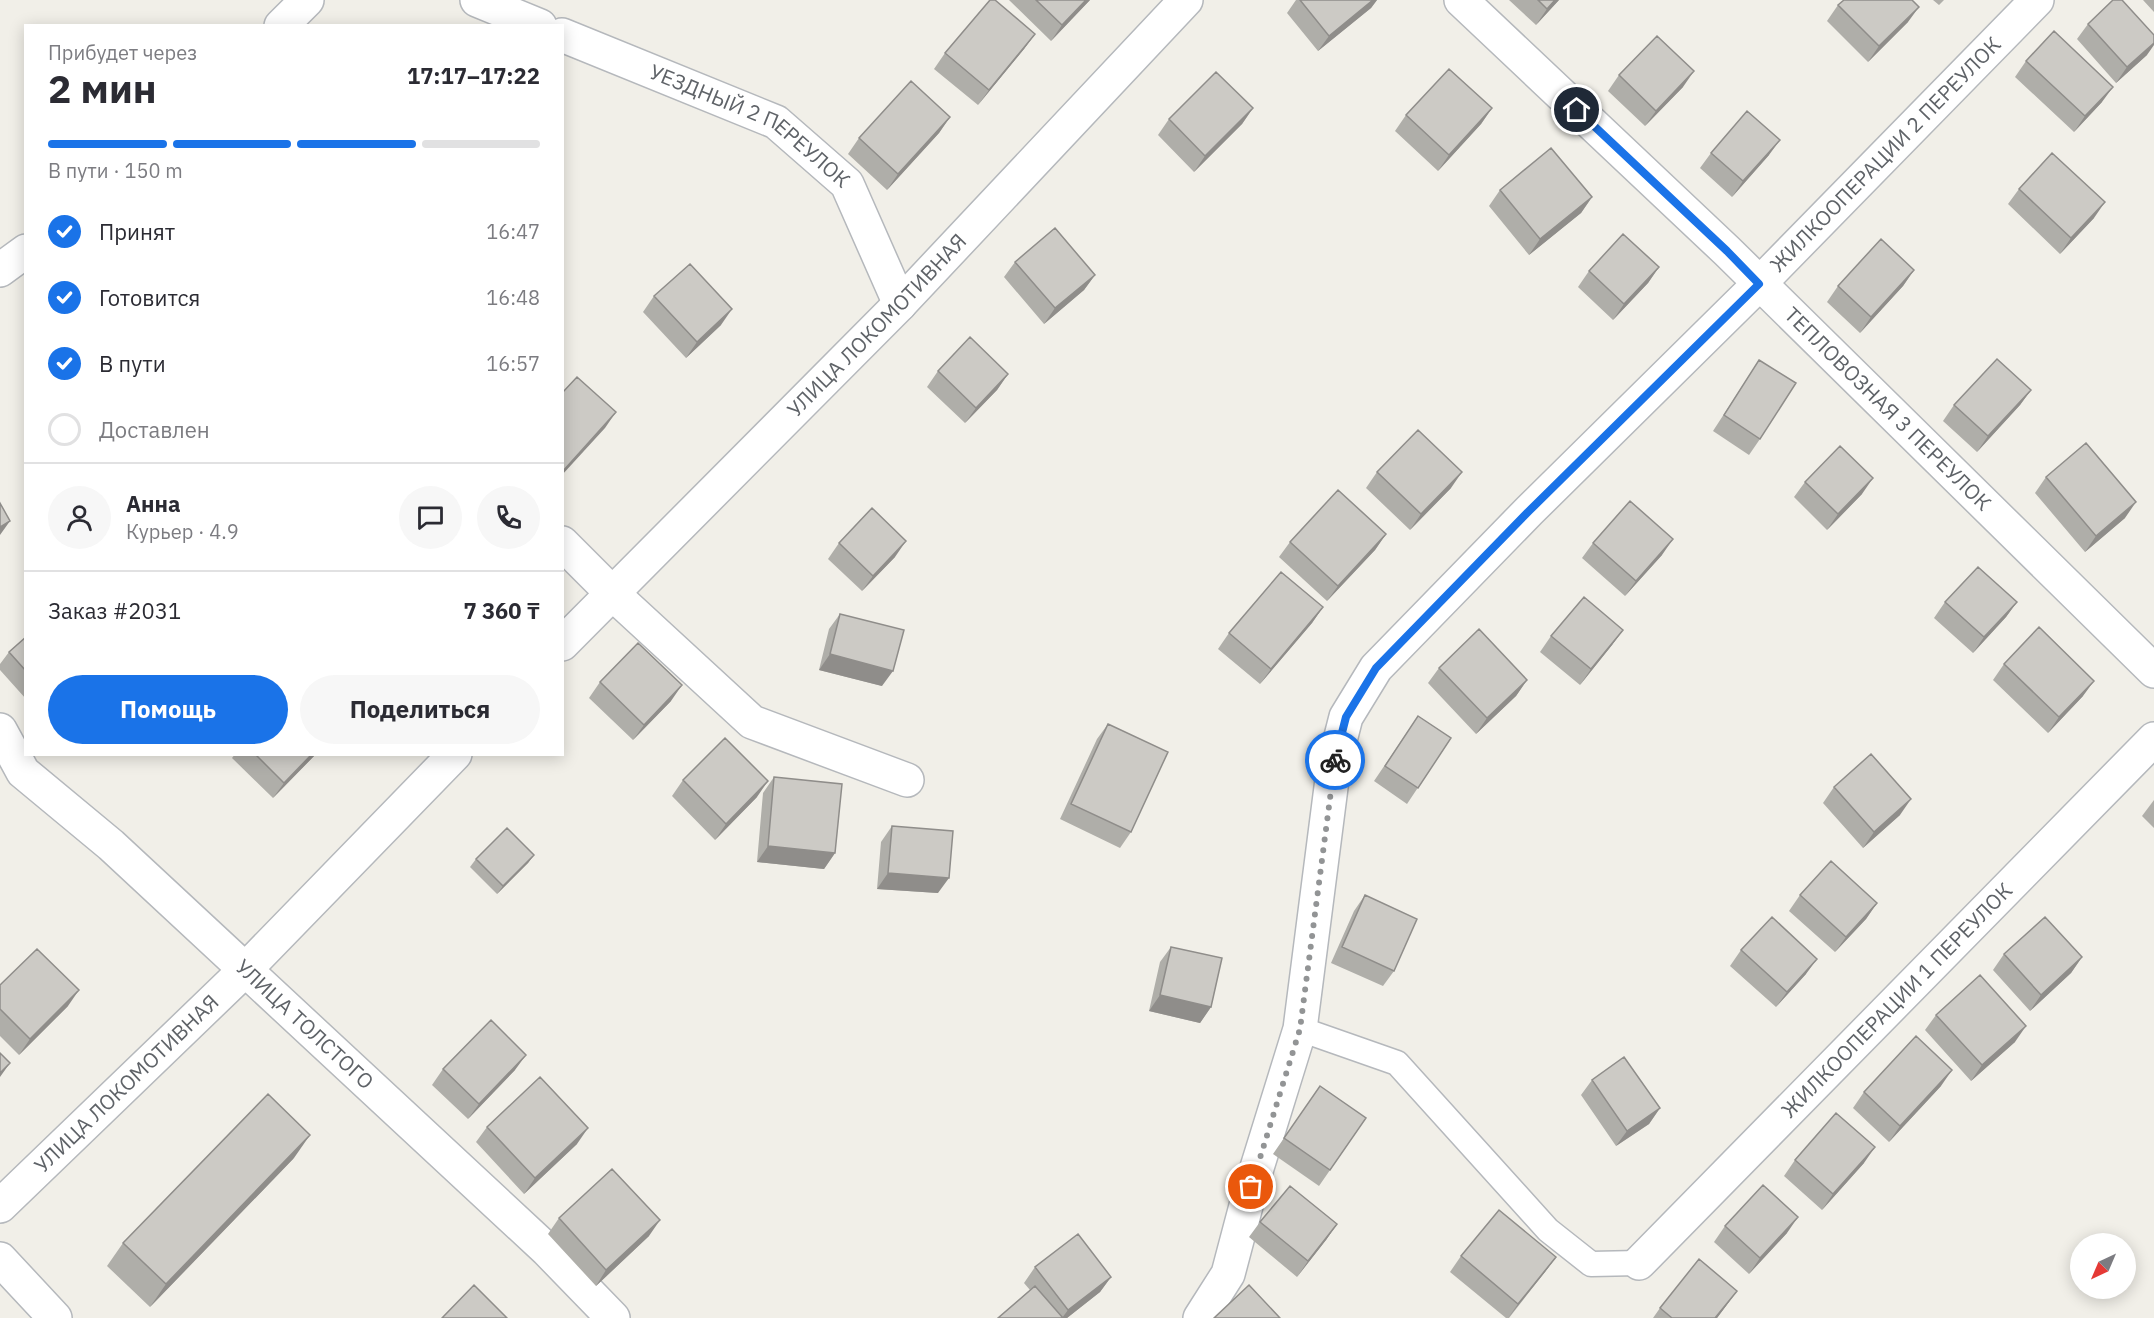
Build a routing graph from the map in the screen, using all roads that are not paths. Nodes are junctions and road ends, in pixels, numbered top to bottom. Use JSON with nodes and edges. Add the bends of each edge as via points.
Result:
{"nodes":[{"id":1,"x":306,"y":0,"type":"edge"},
{"id":2,"x":477,"y":0,"type":"edge"},
{"id":3,"x":1186,"y":0,"type":"edge"},
{"id":4,"x":1461,"y":0,"type":"edge"},
{"id":5,"x":2037,"y":0,"type":"edge"},
{"id":6,"x":283,"y":24,"type":"edge"},
{"id":7,"x":535,"y":24,"type":"edge"},
{"id":8,"x":564,"y":36,"type":"edge"},
{"id":9,"x":24,"y":252,"type":"edge"},
{"id":10,"x":0,"y":270,"type":"edge"},
{"id":11,"x":1759,"y":284,"type":"junction"},
{"id":12,"x":900,"y":304,"type":"junction"},
{"id":13,"x":564,"y":545,"type":"edge"},
{"id":14,"x":612,"y":593,"type":"junction"},
{"id":15,"x":564,"y":642,"type":"edge"},
{"id":16,"x":2154,"y":671,"type":"edge"},
{"id":17,"x":0,"y":730,"type":"edge"},
{"id":18,"x":2154,"y":739,"type":"edge"},
{"id":19,"x":453,"y":756,"type":"edge"},
{"id":20,"x":906,"y":780,"type":"dead end"},
{"id":21,"x":244,"y":970,"type":"junction"},
{"id":22,"x":1300,"y":1029,"type":"junction"},
{"id":23,"x":0,"y":1206,"type":"edge"},
{"id":24,"x":0,"y":1260,"type":"edge"},
{"id":25,"x":1639,"y":1263,"type":"joint"},
{"id":26,"x":55,"y":1318,"type":"edge"},
{"id":27,"x":613,"y":1318,"type":"edge"},
{"id":28,"x":1200,"y":1318,"type":"edge"}],
"edges":[{"from":1,"to":6,"type":"street"},
{"from":2,"to":7,"type":"street"},
{"from":3,"to":12,"type":"street","name":"УЛИЦА ЛОКОМОТИВНАЯ"},
{"from":4,"to":11,"type":"street","name":"ТЕПЛОВОЗНАЯ 3 ПЕРЕУЛОК"},
{"from":5,"to":11,"type":"street","name":"ЖИЛКООПЕРАЦИИ 2 ПЕРЕУЛОК"},
{"from":8,"to":12,"type":"street","name":"УЕЗДНЫЙ 2 ПЕРЕУЛОК","via":[[776,122],[847,184]]},
{"from":9,"to":10,"type":"street"},
{"from":11,"to":16,"type":"street","name":"ТЕПЛОВОЗНАЯ 3 ПЕРЕУЛОК"},
{"from":11,"to":22,"type":"street","name":"ЖИЛКООПЕРАЦИИ 2 ПЕРЕУЛОК","via":[[1376,668],[1346,717],[1334,764]]},
{"from":12,"to":14,"type":"street","name":"УЛИЦА ЛОКОМОТИВНАЯ"},
{"from":13,"to":14,"type":"street"},
{"from":14,"to":15,"type":"street","name":"УЛИЦА ЛОКОМОТИВНАЯ"},
{"from":14,"to":20,"type":"street","via":[[752,722]]},
{"from":17,"to":21,"type":"street","name":"УЛИЦА ТОЛСТОГО","via":[[23,772],[111,845]]},
{"from":18,"to":25,"type":"street","name":"ЖИЛКООПЕРАЦИИ 1 ПЕРЕУЛОК"},
{"from":19,"to":21,"type":"street","name":"УЛИЦА ЛОКОМОТИВНАЯ"},
{"from":21,"to":23,"type":"street","name":"УЛИЦА ЛОКОМОТИВНАЯ"},
{"from":21,"to":27,"type":"street","name":"УЛИЦА ТОЛСТОГО","via":[[547,1250]]},
{"from":22,"to":25,"type":"lane","via":[[1397,1063],[1548,1230],[1591,1264]]},
{"from":22,"to":28,"type":"street","name":"ЖИЛКООПЕРАЦИИ 2 ПЕРЕУЛОК","via":[[1228,1274]]},
{"from":24,"to":26,"type":"street"}]}
